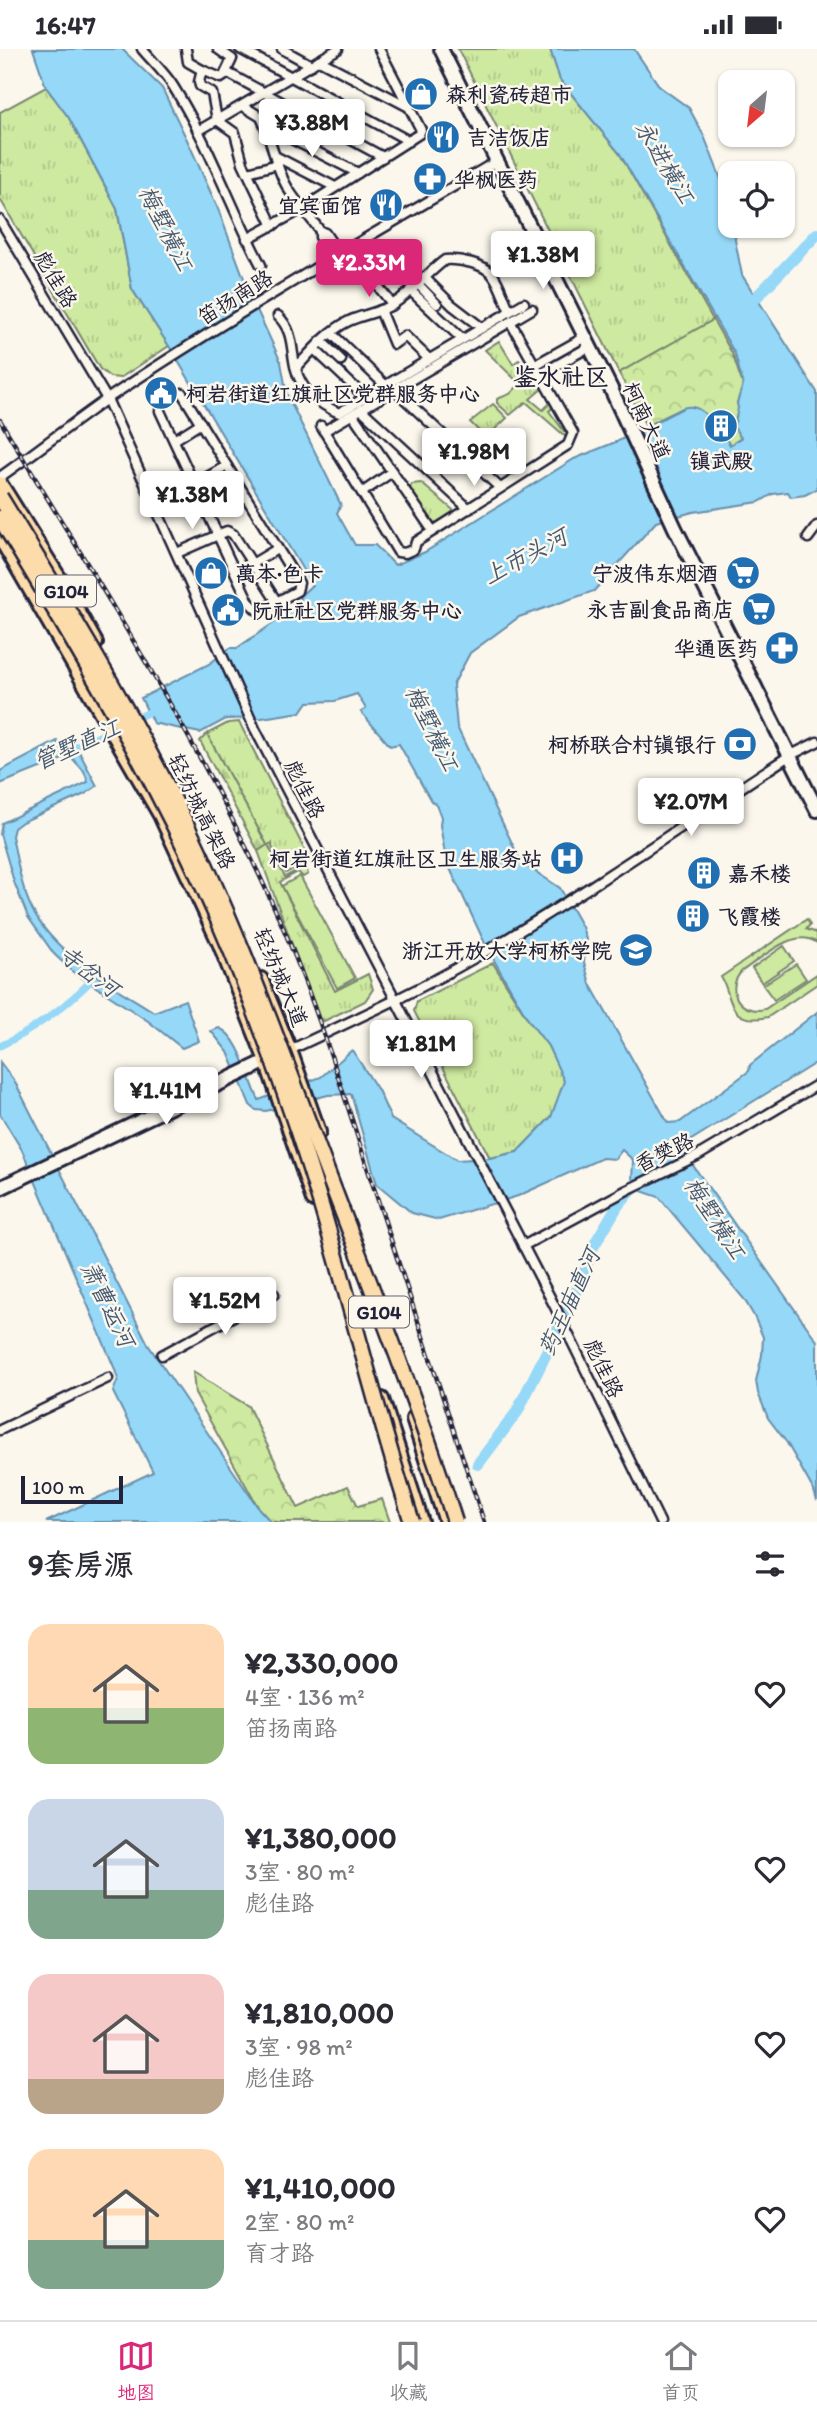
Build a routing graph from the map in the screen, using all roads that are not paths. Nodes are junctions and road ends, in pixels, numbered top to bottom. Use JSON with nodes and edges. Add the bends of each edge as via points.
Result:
{"nodes":[{"id":1,"x":142,"y":49,"type":"edge"},
{"id":2,"x":186,"y":49,"type":"edge"},
{"id":3,"x":218,"y":49,"type":"edge"},
{"id":4,"x":240,"y":49,"type":"edge"},
{"id":5,"x":282,"y":49,"type":"edge"},
{"id":6,"x":338,"y":49,"type":"edge"},
{"id":7,"x":379,"y":49,"type":"edge"},
{"id":8,"x":441,"y":49,"type":"edge"},
{"id":9,"x":315,"y":63,"type":"junction"},
{"id":10,"x":202,"y":70,"type":"junction"},
{"id":11,"x":226,"y":72,"type":"junction"},
{"id":12,"x":291,"y":77,"type":"junction"},
{"id":13,"x":264,"y":93,"type":"junction"},
{"id":14,"x":243,"y":106,"type":"junction"},
{"id":15,"x":409,"y":107,"type":"junction"},
{"id":16,"x":217,"y":120,"type":"junction"},
{"id":17,"x":266,"y":125,"type":"junction"},
{"id":18,"x":198,"y":131,"type":"junction"},
{"id":19,"x":409,"y":141,"type":"junction"},
{"id":20,"x":383,"y":157,"type":"junction"},
{"id":21,"x":276,"y":160,"type":"junction"},
{"id":22,"x":497,"y":161,"type":"junction"},
{"id":23,"x":248,"y":172,"type":"junction"},
{"id":24,"x":358,"y":173,"type":"junction"},
{"id":25,"x":335,"y":187,"type":"junction"},
{"id":26,"x":302,"y":207,"type":"junction"},
{"id":27,"x":0,"y":220,"type":"edge"},
{"id":28,"x":273,"y":226,"type":"junction"},
{"id":29,"x":247,"y":239,"type":"junction"},
{"id":30,"x":351,"y":247,"type":"junction"},
{"id":31,"x":334,"y":253,"type":"junction"},
{"id":32,"x":261,"y":265,"type":"dead end"},
{"id":33,"x":425,"y":277,"type":"junction"},
{"id":34,"x":414,"y":287,"type":"junction"},
{"id":35,"x":524,"y":303,"type":"dead end"},
{"id":36,"x":437,"y":304,"type":"dead end"},
{"id":37,"x":393,"y":305,"type":"junction"},
{"id":38,"x":532,"y":309,"type":"dead end"},
{"id":39,"x":380,"y":310,"type":"junction"},
{"id":40,"x":510,"y":311,"type":"junction"},
{"id":41,"x":278,"y":316,"type":"dead end"},
{"id":42,"x":511,"y":323,"type":"junction"},
{"id":43,"x":482,"y":328,"type":"junction"},
{"id":44,"x":331,"y":333,"type":"junction"},
{"id":45,"x":462,"y":339,"type":"junction"},
{"id":46,"x":321,"y":341,"type":"junction"},
{"id":47,"x":587,"y":342,"type":"junction"},
{"id":48,"x":314,"y":349,"type":"junction"},
{"id":49,"x":429,"y":359,"type":"junction"},
{"id":50,"x":341,"y":360,"type":"dead end"},
{"id":51,"x":535,"y":365,"type":"junction"},
{"id":52,"x":296,"y":368,"type":"junction"},
{"id":53,"x":541,"y":374,"type":"junction"},
{"id":54,"x":385,"y":385,"type":"junction"},
{"id":55,"x":182,"y":393,"type":"dead end"},
{"id":56,"x":398,"y":393,"type":"junction"},
{"id":57,"x":365,"y":397,"type":"junction"},
{"id":58,"x":107,"y":399,"type":"junction"},
{"id":59,"x":395,"y":405,"type":"dead end"},
{"id":60,"x":362,"y":410,"type":"junction"},
{"id":61,"x":160,"y":411,"type":"dead end"},
{"id":62,"x":353,"y":415,"type":"junction"},
{"id":63,"x":201,"y":423,"type":"junction"},
{"id":64,"x":174,"y":440,"type":"junction"},
{"id":65,"x":227,"y":466,"type":"junction"},
{"id":66,"x":392,"y":472,"type":"junction"},
{"id":67,"x":0,"y":477,"type":"edge"},
{"id":68,"x":0,"y":483,"type":"edge"},
{"id":69,"x":195,"y":484,"type":"junction"},
{"id":70,"x":500,"y":488,"type":"junction"},
{"id":71,"x":363,"y":492,"type":"junction"},
{"id":72,"x":0,"y":497,"type":"edge"},
{"id":73,"x":468,"y":509,"type":"junction"},
{"id":74,"x":0,"y":518,"type":"edge"},
{"id":75,"x":817,"y":526,"type":"edge"},
{"id":76,"x":433,"y":531,"type":"junction"},
{"id":77,"x":219,"y":536,"type":"junction"},
{"id":78,"x":0,"y":538,"type":"edge"},
{"id":79,"x":808,"y":538,"type":"dead end"},
{"id":80,"x":277,"y":549,"type":"junction"},
{"id":81,"x":177,"y":553,"type":"junction"},
{"id":82,"x":252,"y":564,"type":"junction"},
{"id":83,"x":277,"y":602,"type":"junction"},
{"id":84,"x":817,"y":742,"type":"edge"},
{"id":85,"x":789,"y":756,"type":"junction"},
{"id":86,"x":817,"y":810,"type":"edge"},
{"id":87,"x":395,"y":1000,"type":"junction"},
{"id":88,"x":290,"y":1050,"type":"junction"},
{"id":89,"x":266,"y":1061,"type":"junction"},
{"id":90,"x":817,"y":1085,"type":"edge"},
{"id":91,"x":317,"y":1167,"type":"junction"},
{"id":92,"x":0,"y":1188,"type":"edge"},
{"id":93,"x":523,"y":1246,"type":"junction"},
{"id":94,"x":274,"y":1294,"type":"dead end"},
{"id":95,"x":162,"y":1355,"type":"dead end"},
{"id":96,"x":108,"y":1378,"type":"dead end"},
{"id":97,"x":0,"y":1430,"type":"edge"},
{"id":98,"x":412,"y":1522,"type":"edge"},
{"id":99,"x":422,"y":1522,"type":"edge"},
{"id":100,"x":446,"y":1522,"type":"edge"},
{"id":101,"x":455,"y":1522,"type":"edge"},
{"id":102,"x":660,"y":1522,"type":"edge"}],
"edges":[{"from":1,"to":18,"type":"street","via":[[172,84]]},
{"from":2,"to":10,"type":"street","via":[[188,62]]},
{"from":3,"to":11,"type":"street","via":[[232,59]]},
{"from":4,"to":12,"type":"street"},
{"from":5,"to":9,"type":"street"},
{"from":6,"to":9,"type":"street"},
{"from":7,"to":15,"type":"street"},
{"from":8,"to":22,"type":"main road","name":"柯南大道"},
{"from":9,"to":12,"type":"street"},
{"from":9,"to":15,"type":"street"},
{"from":10,"to":11,"type":"street","via":[[221,78]]},
{"from":10,"to":16,"type":"street","via":[[200,86],[212,93]]},
{"from":11,"to":13,"type":"street"},
{"from":12,"to":13,"type":"street"},
{"from":12,"to":19,"type":"street"},
{"from":13,"to":14,"type":"street"},
{"from":13,"to":20,"type":"street"},
{"from":14,"to":16,"type":"street"},
{"from":14,"to":17,"type":"street"},
{"from":15,"to":19,"type":"street","via":[[421,130]]},
{"from":16,"to":18,"type":"street"},
{"from":16,"to":23,"type":"street","via":[[235,133]]},
{"from":17,"to":21,"type":"street"},
{"from":17,"to":24,"type":"street"},
{"from":18,"to":29,"type":"street"},
{"from":19,"to":20,"type":"street"},
{"from":20,"to":24,"type":"street"},
{"from":21,"to":23,"type":"street"},
{"from":21,"to":25,"type":"street"},
{"from":21,"to":26,"type":"street"},
{"from":22,"to":30,"type":"street","name":"笛扬南路"},
{"from":22,"to":47,"type":"main road","name":"柯南大道"},
{"from":23,"to":28,"type":"street"},
{"from":24,"to":25,"type":"street"},
{"from":25,"to":26,"type":"street"},
{"from":26,"to":28,"type":"street"},
{"from":26,"to":31,"type":"street","via":[[320,232],[326,233]]},
{"from":27,"to":58,"type":"street","name":"彪佳路"},
{"from":28,"to":29,"type":"street"},
{"from":29,"to":32,"type":"street"},
{"from":30,"to":31,"type":"street","name":"笛扬南路"},
{"from":30,"to":37,"type":"street","via":[[362,275],[369,275]]},
{"from":31,"to":58,"type":"street","name":"笛扬南路"},
{"from":33,"to":34,"type":"street"},
{"from":33,"to":40,"type":"street","via":[[444,260],[477,265],[493,274]]},
{"from":33,"to":43,"type":"street"},
{"from":34,"to":36,"type":"street"},
{"from":34,"to":37,"type":"street"},
{"from":34,"to":45,"type":"street"},
{"from":35,"to":40,"type":"street"},
{"from":37,"to":39,"type":"street"},
{"from":38,"to":42,"type":"street"},
{"from":39,"to":44,"type":"street"},
{"from":39,"to":49,"type":"street","via":[[394,344],[405,336]]},
{"from":40,"to":43,"type":"street"},
{"from":41,"to":52,"type":"street","via":[[290,333]]},
{"from":42,"to":51,"type":"street"},
{"from":42,"to":56,"type":"street"},
{"from":43,"to":45,"type":"street"},
{"from":44,"to":46,"type":"street"},
{"from":44,"to":54,"type":"street"},
{"from":45,"to":49,"type":"street"},
{"from":46,"to":48,"type":"street"},
{"from":46,"to":50,"type":"street"},
{"from":47,"to":51,"type":"street"},
{"from":47,"to":53,"type":"street"},
{"from":47,"to":85,"type":"main road","name":"柯南大道"},
{"from":48,"to":52,"type":"street"},
{"from":48,"to":57,"type":"street"},
{"from":49,"to":54,"type":"street"},
{"from":51,"to":53,"type":"street"},
{"from":52,"to":57,"type":"street","via":[[301,382],[320,404],[339,413]]},
{"from":53,"to":70,"type":"street","via":[[573,433],[572,440]]},
{"from":54,"to":57,"type":"street"},
{"from":55,"to":63,"type":"street"},
{"from":56,"to":59,"type":"street"},
{"from":56,"to":60,"type":"street"},
{"from":56,"to":70,"type":"street"},
{"from":58,"to":67,"type":"street","name":"笛扬南路"},
{"from":58,"to":81,"type":"street","name":"彪佳路"},
{"from":60,"to":62,"type":"street"},
{"from":60,"to":73,"type":"street"},
{"from":61,"to":64,"type":"street"},
{"from":62,"to":66,"type":"street"},
{"from":62,"to":71,"type":"street","via":[[323,429]]},
{"from":63,"to":64,"type":"street"},
{"from":63,"to":65,"type":"street"},
{"from":64,"to":69,"type":"street"},
{"from":65,"to":69,"type":"street"},
{"from":65,"to":80,"type":"street"},
{"from":66,"to":71,"type":"street"},
{"from":66,"to":76,"type":"street"},
{"from":68,"to":88,"type":"main road","name":"轻纺城大道","number":"G104","bridge":true,"via":[[60,579],[172,782]]},
{"from":69,"to":77,"type":"street"},
{"from":70,"to":73,"type":"street"},
{"from":71,"to":76,"type":"street","via":[[398,552],[414,549],[416,542]]},
{"from":72,"to":91,"type":"highway","name":"轻纺城高架路","bridge":true,"via":[[66,604],[211,877],[246,959]]},
{"from":73,"to":76,"type":"street"},
{"from":74,"to":91,"type":"highway","name":"轻纺城高架路","bridge":true,"via":[[103,689],[178,833]]},
{"from":75,"to":79,"type":"street"},
{"from":77,"to":81,"type":"street"},
{"from":77,"to":82,"type":"street","via":[[228,531],[233,534]]},
{"from":77,"to":83,"type":"street","via":[[249,602],[257,610]]},
{"from":78,"to":89,"type":"main road","name":"轻纺城大道","number":"G104","via":[[160,814]]},
{"from":80,"to":82,"type":"street"},
{"from":80,"to":83,"type":"street","via":[[299,583],[297,591]]},
{"from":81,"to":87,"type":"street","name":"彪佳路","via":[[255,729]]},
{"from":82,"to":83,"type":"street"},
{"from":84,"to":85,"type":"street"},
{"from":85,"to":86,"type":"main road","name":"柯南大道"},
{"from":85,"to":87,"type":"street","via":[[578,896]]},
{"from":87,"to":88,"type":"street"},
{"from":87,"to":93,"type":"street","name":"彪佳路"},
{"from":88,"to":89,"type":"main road"},
{"from":88,"to":100,"type":"main road","name":"轻纺城大道","number":"G104"},
{"from":89,"to":92,"type":"main road"},
{"from":89,"to":99,"type":"main road","name":"轻纺城大道","number":"G104"},
{"from":90,"to":93,"type":"street","name":"香樊路","via":[[699,1155]]},
{"from":91,"to":98,"type":"highway","bridge":true,"via":[[389,1452]]},
{"from":91,"to":101,"type":"highway","bridge":true,"via":[[386,1322]]},
{"from":93,"to":102,"type":"street","name":"彪佳路"},
{"from":94,"to":95,"type":"street"},
{"from":96,"to":97,"type":"street"}]}
